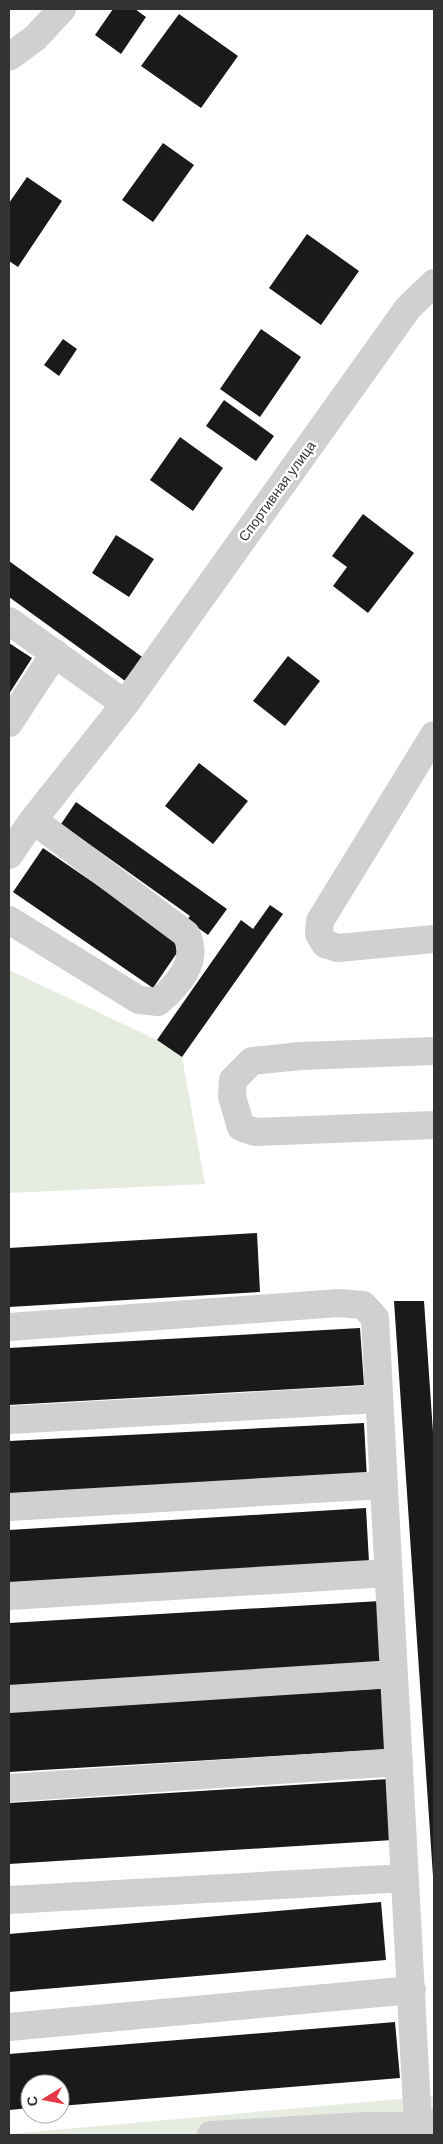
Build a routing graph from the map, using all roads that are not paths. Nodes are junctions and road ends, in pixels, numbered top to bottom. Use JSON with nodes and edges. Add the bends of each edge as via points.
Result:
{"nodes":[{"id":1,"x":62,"y":9,"type":"edge"},
{"id":2,"x":9,"y":57,"type":"edge"},
{"id":3,"x":434,"y":283,"type":"edge"},
{"id":4,"x":9,"y":621,"type":"edge"},
{"id":5,"x":55,"y":653,"type":"junction"},
{"id":6,"x":125,"y":704,"type":"junction"},
{"id":7,"x":9,"y":723,"type":"edge"},
{"id":8,"x":434,"y":735,"type":"edge"},
{"id":9,"x":32,"y":820,"type":"junction"},
{"id":10,"x":9,"y":855,"type":"edge"},
{"id":11,"x":9,"y":920,"type":"edge"},
{"id":12,"x":434,"y":940,"type":"edge"},
{"id":13,"x":434,"y":1051,"type":"edge"},
{"id":14,"x":434,"y":1125,"type":"edge"},
{"id":15,"x":9,"y":1326,"type":"edge"},
{"id":16,"x":378,"y":1399,"type":"junction"},
{"id":17,"x":9,"y":1420,"type":"edge"},
{"id":18,"x":383,"y":1485,"type":"junction"},
{"id":19,"x":9,"y":1507,"type":"edge"},
{"id":20,"x":388,"y":1573,"type":"junction"},
{"id":21,"x":9,"y":1596,"type":"edge"},
{"id":22,"x":394,"y":1674,"type":"junction"},
{"id":23,"x":9,"y":1698,"type":"edge"},
{"id":24,"x":399,"y":1762,"type":"junction"},
{"id":25,"x":9,"y":1788,"type":"edge"},
{"id":26,"x":406,"y":1878,"type":"junction"},
{"id":27,"x":9,"y":1900,"type":"edge"},
{"id":28,"x":412,"y":1990,"type":"junction"},
{"id":29,"x":9,"y":2027,"type":"edge"},
{"id":30,"x":425,"y":2128,"type":"edge"},
{"id":31,"x":211,"y":2135,"type":"edge"}],
"edges":[{"from":1,"to":2,"type":"street","via":[[34,38]]},
{"from":3,"to":6,"type":"street","name":"Спортивная улица","via":[[408,308]]},
{"from":4,"to":5,"type":"street"},
{"from":5,"to":6,"type":"street"},
{"from":5,"to":7,"type":"street"},
{"from":6,"to":9,"type":"street","name":"Спортивная улица"},
{"from":8,"to":12,"type":"street","via":[[320,921],[318,934],[325,944],[338,948]]},
{"from":9,"to":10,"type":"street","name":"Спортивная улица"},
{"from":9,"to":11,"type":"street","via":[[186,934],[192,946],[190,961],[172,990],[158,1002],[139,1000]]},
{"from":13,"to":14,"type":"street","via":[[252,1061],[233,1080],[232,1097],[241,1127],[255,1132]]},
{"from":15,"to":16,"type":"street","via":[[339,1303],[363,1305],[375,1318]]},
{"from":16,"to":17,"type":"street"},
{"from":16,"to":18,"type":"street"},
{"from":18,"to":19,"type":"street"},
{"from":18,"to":20,"type":"street"},
{"from":20,"to":21,"type":"street"},
{"from":20,"to":22,"type":"street"},
{"from":22,"to":23,"type":"street"},
{"from":22,"to":24,"type":"street"},
{"from":24,"to":25,"type":"street"},
{"from":24,"to":26,"type":"street"},
{"from":26,"to":27,"type":"street"},
{"from":26,"to":28,"type":"street"},
{"from":28,"to":29,"type":"street"},
{"from":28,"to":30,"type":"street"},
{"from":30,"to":31,"type":"street","via":[[362,2126]]}]}
